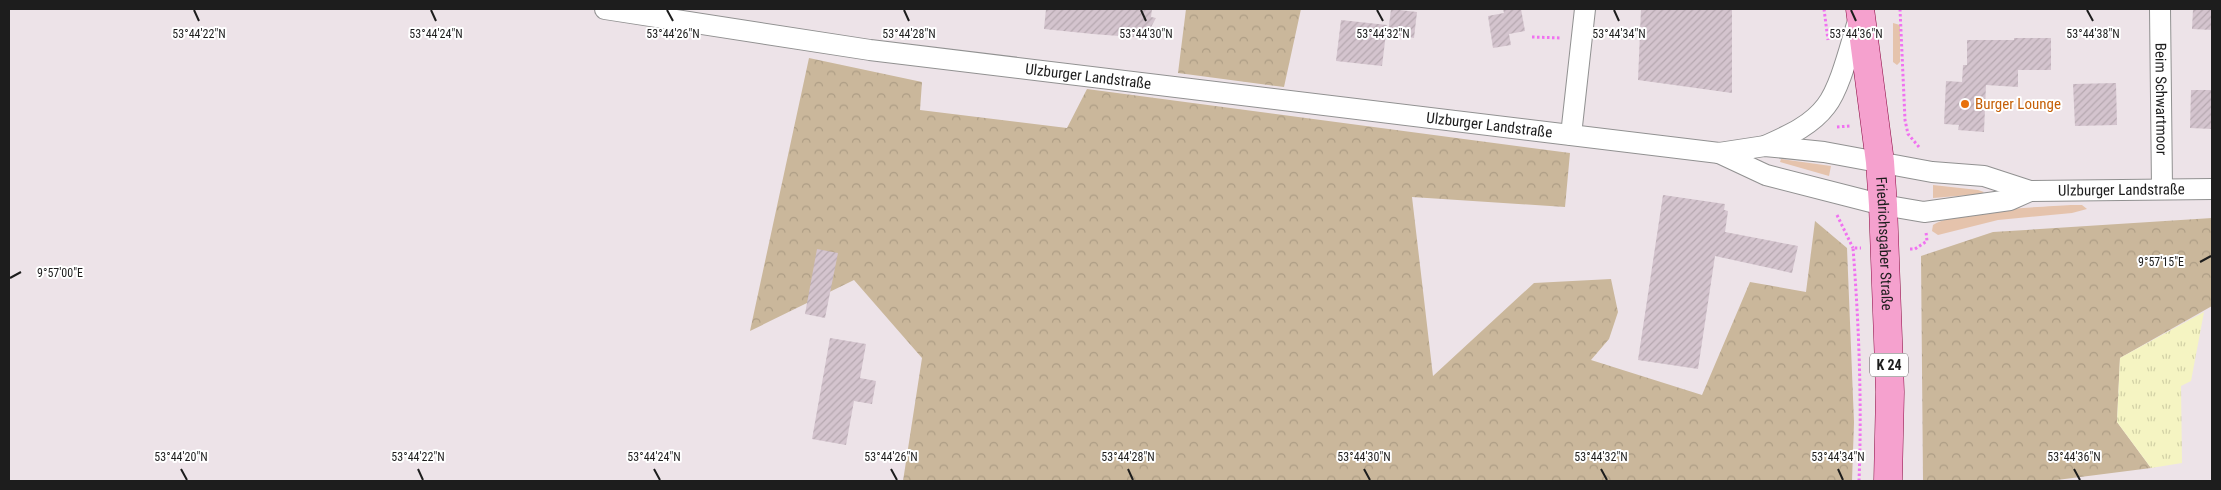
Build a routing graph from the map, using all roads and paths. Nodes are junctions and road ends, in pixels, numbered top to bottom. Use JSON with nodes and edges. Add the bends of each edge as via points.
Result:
{"nodes":[{"id":1,"x":605,"y":9,"type":"edge"},
{"id":2,"x":1585,"y":9,"type":"edge"},
{"id":3,"x":1900,"y":9,"type":"edge"},
{"id":4,"x":2160,"y":9,"type":"edge"},
{"id":5,"x":1860,"y":11,"type":"edge"},
{"id":6,"x":1532,"y":36,"type":"dead end"},
{"id":7,"x":1570,"y":39,"type":"dead end"},
{"id":8,"x":1571,"y":135,"type":"junction"},
{"id":9,"x":1765,"y":146,"type":"junction"},
{"id":10,"x":1719,"y":154,"type":"junction"},
{"id":11,"x":1880,"y":162,"type":"junction"},
{"id":12,"x":1925,"y":171,"type":"junction"},
{"id":13,"x":2162,"y":188,"type":"junction"},
{"id":14,"x":2212,"y":189,"type":"edge"},
{"id":15,"x":2030,"y":191,"type":"junction"},
{"id":16,"x":1883,"y":205,"type":"junction"},
{"id":17,"x":1924,"y":212,"type":"junction"},
{"id":18,"x":1915,"y":249,"type":"dead end"},
{"id":19,"x":1888,"y":481,"type":"edge"}],
"edges":[{"from":1,"to":8,"type":"street","name":"Ulzburger Landstraße","via":[[870,50]]},
{"from":2,"to":8,"type":"street","name":"Ulzburger Landstraße"},
{"from":3,"to":12,"type":"path","via":[[1908,134],[1926,152]]},
{"from":4,"to":13,"type":"street","name":"Beim Schwartmoor"},
{"from":5,"to":9,"type":"street","name":"Ulzburger Landstraße","via":[[1828,104],[1801,129]]},
{"from":5,"to":11,"type":"main road","name":"Friedrichsgaber Straße","number":"K 24"},
{"from":6,"to":7,"type":"path"},
{"from":8,"to":10,"type":"street","name":"Ulzburger Landstraße"},
{"from":9,"to":10,"type":"street","name":"Ulzburger Landstraße"},
{"from":9,"to":11,"type":"street","name":"Ulzburger Landstraße"},
{"from":10,"to":16,"type":"street","name":"Ulzburger Landstraße","via":[[1766,176]]},
{"from":11,"to":12,"type":"street","name":"Ulzburger Landstraße"},
{"from":11,"to":16,"type":"main road","name":"Friedrichsgaber Straße","number":"K 24"},
{"from":12,"to":15,"type":"street","name":"Ulzburger Landstraße","via":[[1984,176]]},
{"from":13,"to":14,"type":"street","name":"Ulzburger Landstraße"},
{"from":13,"to":15,"type":"street","name":"Ulzburger Landstraße"},
{"from":15,"to":17,"type":"street","name":"Ulzburger Landstraße","via":[[2010,200]]},
{"from":16,"to":17,"type":"street","name":"Ulzburger Landstraße"},
{"from":16,"to":19,"type":"main road","name":"Friedrichsgaber Straße","number":"K 24","via":[[1890,392]]},
{"from":17,"to":18,"type":"path","via":[[1927,241]]}]}
